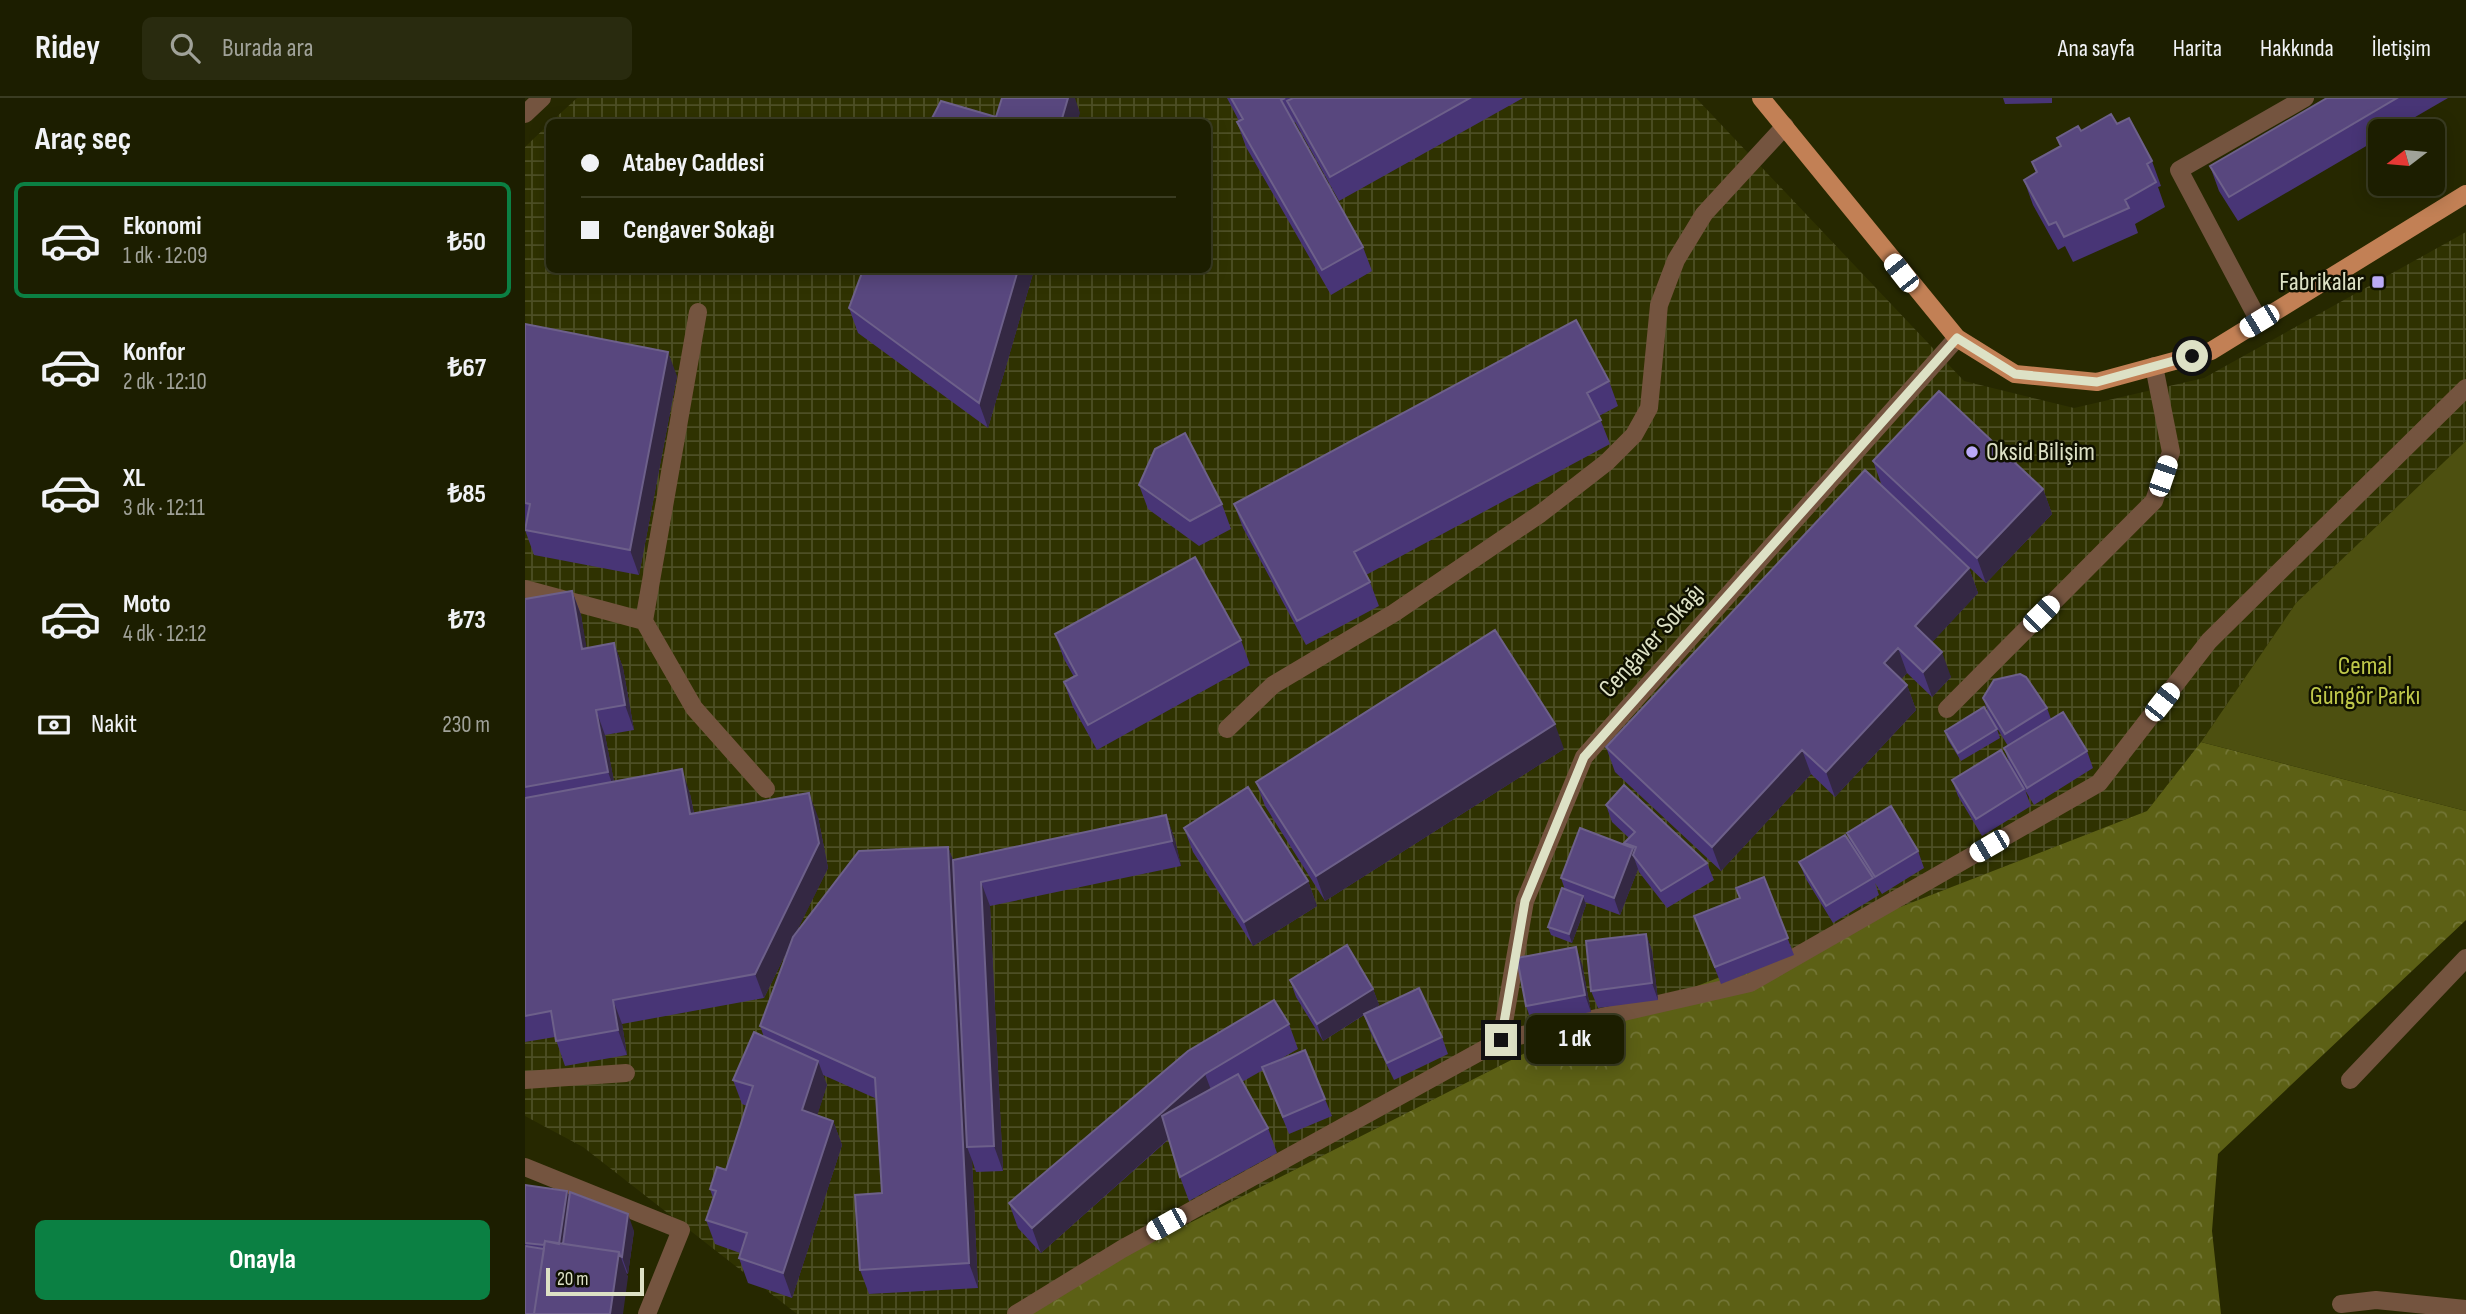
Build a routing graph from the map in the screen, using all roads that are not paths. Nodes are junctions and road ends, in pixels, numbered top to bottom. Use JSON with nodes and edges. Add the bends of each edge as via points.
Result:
{"nodes":[{"id":1,"x":542,"y":98,"type":"edge"},
{"id":2,"x":2305,"y":98,"type":"edge"},
{"id":3,"x":1765,"y":99,"type":"edge"},
{"id":4,"x":525,"y":114,"type":"edge"},
{"id":5,"x":1785,"y":126,"type":"junction"},
{"id":6,"x":2466,"y":194,"type":"edge"},
{"id":7,"x":698,"y":312,"type":"dead end"},
{"id":8,"x":2259,"y":321,"type":"junction"},
{"id":9,"x":1957,"y":338,"type":"junction"},
{"id":10,"x":2154,"y":366,"type":"junction"},
{"id":11,"x":2466,"y":388,"type":"edge"},
{"id":12,"x":525,"y":590,"type":"edge"},
{"id":13,"x":644,"y":621,"type":"junction"},
{"id":14,"x":1947,"y":709,"type":"dead end"},
{"id":15,"x":1227,"y":729,"type":"dead end"},
{"id":16,"x":766,"y":789,"type":"dead end"},
{"id":17,"x":2466,"y":958,"type":"edge"},
{"id":18,"x":1501,"y":1040,"type":"junction"},
{"id":19,"x":625,"y":1073,"type":"dead end"},
{"id":20,"x":525,"y":1080,"type":"edge"},
{"id":21,"x":2350,"y":1080,"type":"dead end"},
{"id":22,"x":525,"y":1167,"type":"edge"},
{"id":23,"x":2341,"y":1304,"type":"dead end"},
{"id":24,"x":2466,"y":1310,"type":"edge"},
{"id":25,"x":647,"y":1314,"type":"edge"},
{"id":26,"x":1016,"y":1314,"type":"edge"}],
"edges":[{"from":1,"to":4,"type":"street"},
{"from":2,"to":8,"type":"street","via":[[2179,170]]},
{"from":3,"to":5,"type":"main road"},
{"from":5,"to":9,"type":"main road"},
{"from":5,"to":15,"type":"street","via":[[1704,214],[1676,260],[1659,305],[1653,393],[1633,435],[1540,514],[1394,613],[1273,685]]},
{"from":6,"to":8,"type":"main road"},
{"from":7,"to":13,"type":"street"},
{"from":8,"to":10,"type":"main road","via":[[2211,351]]},
{"from":9,"to":10,"type":"main road","via":[[2015,374],[2097,382]]},
{"from":9,"to":18,"type":"street","name":"Cengaver Sokağı","via":[[1584,757],[1525,901]]},
{"from":10,"to":14,"type":"street","via":[[2171,452],[2154,501]]},
{"from":11,"to":18,"type":"street","via":[[2209,641],[2099,783],[1750,983]]},
{"from":12,"to":13,"type":"street"},
{"from":13,"to":16,"type":"street","via":[[694,708]]},
{"from":17,"to":21,"type":"street"},
{"from":18,"to":26,"type":"street","via":[[1122,1249]]},
{"from":19,"to":20,"type":"street"},
{"from":22,"to":25,"type":"street","via":[[681,1230]]},
{"from":23,"to":24,"type":"street","via":[[2376,1300]]}]}
